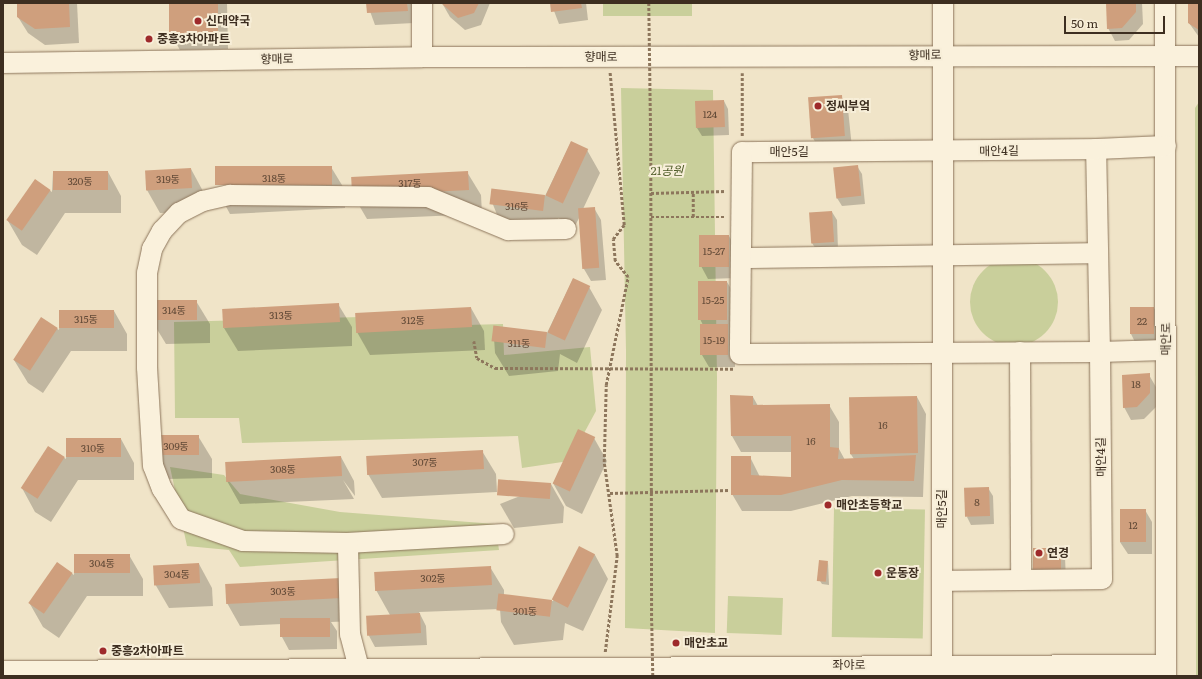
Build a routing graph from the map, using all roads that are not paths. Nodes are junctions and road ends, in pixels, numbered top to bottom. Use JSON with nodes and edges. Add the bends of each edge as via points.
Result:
{"nodes":[{"id":1,"x":422,"y":3,"type":"edge"},
{"id":2,"x":942,"y":3,"type":"edge"},
{"id":3,"x":1165,"y":3,"type":"edge"},
{"id":4,"x":942,"y":55,"type":"junction"},
{"id":5,"x":1166,"y":56,"type":"junction"},
{"id":6,"x":1199,"y":56,"type":"edge"},
{"id":7,"x":422,"y":57,"type":"junction"},
{"id":8,"x":3,"y":63,"type":"edge"},
{"id":9,"x":1166,"y":146,"type":"junction"},
{"id":10,"x":1096,"y":149,"type":"junction"},
{"id":11,"x":942,"y":152,"type":"junction"},
{"id":12,"x":566,"y":229,"type":"dead end"},
{"id":13,"x":1098,"y":253,"type":"junction"},
{"id":14,"x":942,"y":254,"type":"junction"},
{"id":15,"x":742,"y":258,"type":"junction"},
{"id":16,"x":1165,"y":350,"type":"junction"},
{"id":17,"x":1020,"y":352,"type":"junction"},
{"id":18,"x":1100,"y":352,"type":"junction"},
{"id":19,"x":942,"y":353,"type":"junction"},
{"id":20,"x":504,"y":534,"type":"dead end"},
{"id":21,"x":348,"y":543,"type":"junction"},
{"id":22,"x":1021,"y":580,"type":"junction"},
{"id":23,"x":942,"y":581,"type":"junction"},
{"id":24,"x":942,"y":670,"type":"edge"},
{"id":25,"x":1166,"y":670,"type":"edge"},
{"id":26,"x":3,"y":671,"type":"edge"},
{"id":27,"x":359,"y":674,"type":"edge"}],
"edges":[{"from":1,"to":7,"type":"street"},
{"from":2,"to":4,"type":"street","name":"매안5길"},
{"from":3,"to":5,"type":"street","name":"매안로"},
{"from":4,"to":5,"type":"street","name":"향매로"},
{"from":4,"to":7,"type":"street","name":"향매로"},
{"from":4,"to":11,"type":"street","name":"매안5길"},
{"from":5,"to":6,"type":"street","name":"향매로"},
{"from":5,"to":9,"type":"street","name":"매안로"},
{"from":7,"to":8,"type":"street","name":"향매로"},
{"from":9,"to":10,"type":"street"},
{"from":9,"to":16,"type":"street","name":"매안로"},
{"from":10,"to":11,"type":"street","name":"매안4길"},
{"from":10,"to":13,"type":"street","name":"매안4길"},
{"from":11,"to":14,"type":"street","name":"매안5길"},
{"from":11,"to":15,"type":"street","name":"매안5길","via":[[742,152]]},
{"from":12,"to":21,"type":"street","via":[[508,230],[428,197],[268,194],[230,195],[203,201],[179,213],[162,231],[152,249],[147,273],[147,367],[153,466],[173,510],[181,519],[198,527],[243,541]]},
{"from":13,"to":14,"type":"street"},
{"from":13,"to":18,"type":"street","name":"매안4길"},
{"from":14,"to":15,"type":"street"},
{"from":14,"to":19,"type":"street","name":"매안5길"},
{"from":15,"to":19,"type":"street","via":[[740,354]]},
{"from":16,"to":18,"type":"street"},
{"from":16,"to":25,"type":"street","name":"매안로"},
{"from":17,"to":18,"type":"street"},
{"from":17,"to":19,"type":"street"},
{"from":17,"to":22,"type":"street"},
{"from":18,"to":22,"type":"street","name":"매안4길","via":[[1102,579]]},
{"from":19,"to":23,"type":"street","name":"매안5길"},
{"from":20,"to":21,"type":"street"},
{"from":21,"to":27,"type":"street","via":[[350,634]]},
{"from":22,"to":23,"type":"street","name":"매안4길"},
{"from":23,"to":24,"type":"street","name":"매안5길"},
{"from":24,"to":25,"type":"street","name":"좌야로"},
{"from":24,"to":27,"type":"street","name":"좌야로","via":[[603,667]]},
{"from":26,"to":27,"type":"street","name":"좌야로"}]}
